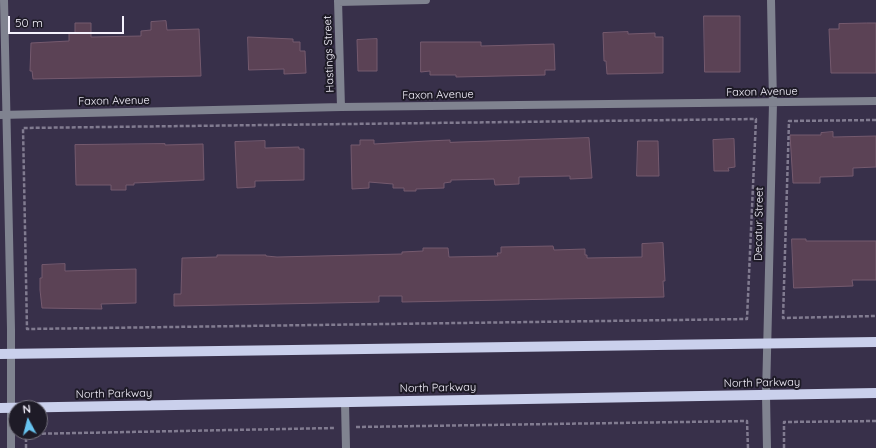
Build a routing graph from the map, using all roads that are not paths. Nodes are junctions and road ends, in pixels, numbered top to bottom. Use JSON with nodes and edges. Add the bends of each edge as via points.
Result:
{"nodes":[{"id":1,"x":4,"y":0,"type":"edge"},
{"id":2,"x":426,"y":0,"type":"edge"},
{"id":3,"x":770,"y":0,"type":"edge"},
{"id":4,"x":338,"y":1,"type":"edge"},
{"id":5,"x":876,"y":101,"type":"edge"},
{"id":6,"x":773,"y":103,"type":"junction"},
{"id":7,"x":341,"y":107,"type":"junction"},
{"id":8,"x":3,"y":115,"type":"edge"},
{"id":9,"x":876,"y":342,"type":"edge"},
{"id":10,"x":768,"y":344,"type":"junction"},
{"id":11,"x":0,"y":354,"type":"edge"},
{"id":12,"x":11,"y":354,"type":"junction"},
{"id":13,"x":876,"y":393,"type":"edge"},
{"id":14,"x":766,"y":395,"type":"junction"},
{"id":15,"x":11,"y":400,"type":"edge"},
{"id":16,"x":344,"y":402,"type":"junction"},
{"id":17,"x":48,"y":407,"type":"edge"},
{"id":18,"x":346,"y":448,"type":"edge"},
{"id":19,"x":767,"y":448,"type":"edge"}],
"edges":[{"from":1,"to":8,"type":"street"},
{"from":2,"to":4,"type":"street"},
{"from":3,"to":6,"type":"street","name":"Decatur Street"},
{"from":4,"to":7,"type":"street","name":"Hastings Street"},
{"from":5,"to":6,"type":"street","name":"Faxon Avenue"},
{"from":6,"to":7,"type":"street","name":"Faxon Avenue"},
{"from":6,"to":10,"type":"street","name":"Decatur Street"},
{"from":7,"to":8,"type":"street","name":"Faxon Avenue"},
{"from":8,"to":12,"type":"street"},
{"from":9,"to":10,"type":"main road"},
{"from":10,"to":12,"type":"main road"},
{"from":10,"to":14,"type":"street","name":"Decatur Street"},
{"from":11,"to":12,"type":"main road"},
{"from":12,"to":15,"type":"street"},
{"from":13,"to":14,"type":"main road","name":"North Parkway"},
{"from":14,"to":16,"type":"main road","name":"North Parkway"},
{"from":14,"to":19,"type":"street","name":"Decatur Street"},
{"from":16,"to":17,"type":"main road","name":"North Parkway"},
{"from":16,"to":18,"type":"street"}]}
